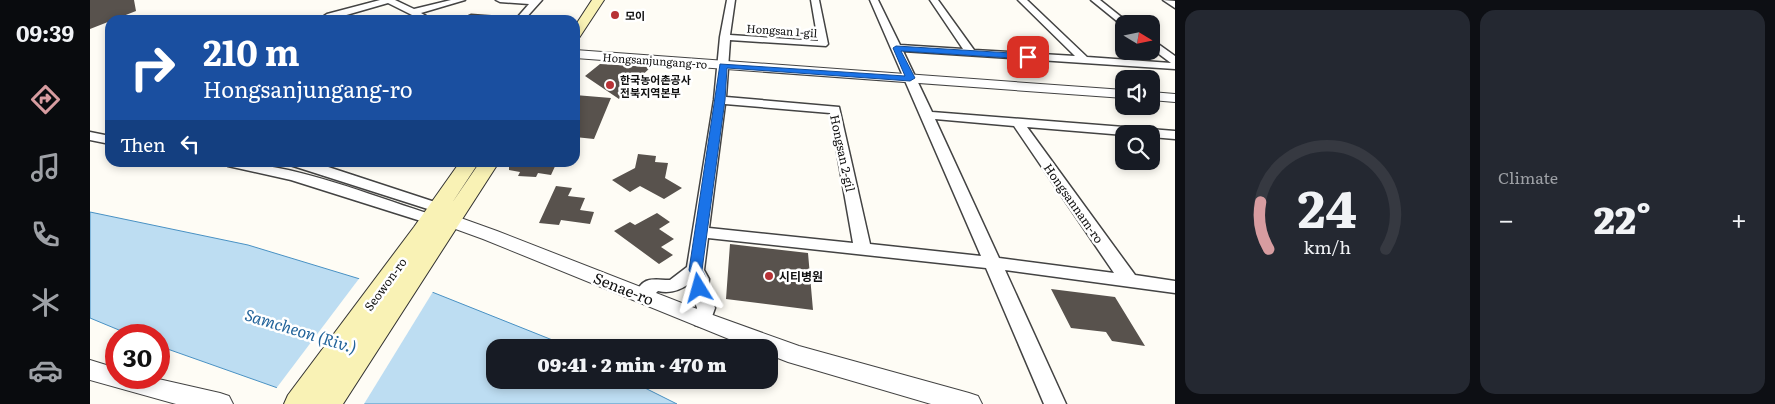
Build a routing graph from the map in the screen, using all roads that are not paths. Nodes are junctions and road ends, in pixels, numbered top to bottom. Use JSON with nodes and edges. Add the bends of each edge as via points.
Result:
{"nodes":[{"id":1,"x":388,"y":0,"type":"edge"},
{"id":2,"x":461,"y":0,"type":"edge"},
{"id":3,"x":500,"y":0,"type":"edge"},
{"id":4,"x":585,"y":0,"type":"edge"},
{"id":5,"x":598,"y":0,"type":"edge"},
{"id":6,"x":731,"y":0,"type":"edge"},
{"id":7,"x":814,"y":0,"type":"edge"},
{"id":8,"x":874,"y":0,"type":"edge"},
{"id":9,"x":934,"y":0,"type":"edge"},
{"id":10,"x":1022,"y":0,"type":"edge"},
{"id":11,"x":1095,"y":0,"type":"edge"},
{"id":12,"x":1168,"y":0,"type":"edge"},
{"id":13,"x":1175,"y":0,"type":"edge"},
{"id":14,"x":537,"y":1,"type":"edge"},
{"id":15,"x":1175,"y":5,"type":"edge"},
{"id":16,"x":414,"y":12,"type":"junction"},
{"id":17,"x":334,"y":15,"type":"edge"},
{"id":18,"x":420,"y":15,"type":"edge"},
{"id":19,"x":524,"y":15,"type":"edge"},
{"id":20,"x":574,"y":15,"type":"edge"},
{"id":21,"x":1115,"y":15,"type":"edge"},
{"id":22,"x":580,"y":27,"type":"edge"},
{"id":23,"x":725,"y":37,"type":"junction"},
{"id":24,"x":896,"y":48,"type":"junction"},
{"id":25,"x":1160,"y":50,"type":"edge"},
{"id":26,"x":971,"y":53,"type":"junction"},
{"id":27,"x":580,"y":54,"type":"edge"},
{"id":28,"x":1084,"y":60,"type":"junction"},
{"id":29,"x":1175,"y":61,"type":"edge"},
{"id":30,"x":723,"y":66,"type":"junction"},
{"id":31,"x":1175,"y":66,"type":"edge"},
{"id":32,"x":910,"y":78,"type":"junction"},
{"id":33,"x":1115,"y":93,"type":"edge"},
{"id":34,"x":1160,"y":97,"type":"edge"},
{"id":35,"x":1175,"y":98,"type":"edge"},
{"id":36,"x":720,"y":100,"type":"junction"},
{"id":37,"x":927,"y":115,"type":"junction"},
{"id":38,"x":1019,"y":124,"type":"junction"},
{"id":39,"x":90,"y":126,"type":"edge"},
{"id":40,"x":105,"y":129,"type":"edge"},
{"id":41,"x":1169,"y":135,"type":"edge"},
{"id":42,"x":90,"y":136,"type":"edge"},
{"id":43,"x":105,"y":139,"type":"edge"},
{"id":44,"x":1175,"y":147,"type":"edge"},
{"id":45,"x":252,"y":167,"type":"edge"},
{"id":46,"x":320,"y":167,"type":"edge"},
{"id":47,"x":467,"y":167,"type":"edge"},
{"id":48,"x":486,"y":167,"type":"edge"},
{"id":49,"x":437,"y":224,"type":"junction"},
{"id":50,"x":701,"y":232,"type":"junction"},
{"id":51,"x":863,"y":250,"type":"junction"},
{"id":52,"x":993,"y":263,"type":"junction"},
{"id":53,"x":695,"y":270,"type":"junction"},
{"id":54,"x":1130,"y":282,"type":"junction"},
{"id":55,"x":1175,"y":287,"type":"edge"},
{"id":56,"x":643,"y":295,"type":"junction"},
{"id":57,"x":702,"y":320,"type":"junction"},
{"id":58,"x":90,"y":370,"type":"edge"},
{"id":59,"x":220,"y":404,"type":"edge"},
{"id":60,"x":298,"y":404,"type":"edge"},
{"id":61,"x":327,"y":404,"type":"edge"},
{"id":62,"x":970,"y":404,"type":"edge"},
{"id":63,"x":1055,"y":404,"type":"edge"}],
"edges":[{"from":1,"to":16,"type":"street"},
{"from":1,"to":17,"type":"street"},
{"from":2,"to":16,"type":"street"},
{"from":3,"to":14,"type":"street"},
{"from":4,"to":20,"type":"main road"},
{"from":5,"to":22,"type":"main road"},
{"from":6,"to":23,"type":"street"},
{"from":7,"to":23,"type":"street","name":"Hongsan 1-gil","via":[[823,44]]},
{"from":8,"to":24,"type":"street"},
{"from":9,"to":26,"type":"street"},
{"from":10,"to":28,"type":"street"},
{"from":11,"to":21,"type":"street"},
{"from":12,"to":13,"type":"street"},
{"from":12,"to":15,"type":"street"},
{"from":14,"to":19,"type":"street"},
{"from":16,"to":18,"type":"street"},
{"from":23,"to":30,"type":"street"},
{"from":24,"to":26,"type":"street"},
{"from":24,"to":32,"type":"street"},
{"from":25,"to":29,"type":"street"},
{"from":26,"to":28,"type":"street"},
{"from":27,"to":30,"type":"street","name":"Hongsanjungang-ro"},
{"from":28,"to":31,"type":"street"},
{"from":30,"to":32,"type":"street","name":"Hongsanjungang-ro"},
{"from":30,"to":36,"type":"street"},
{"from":32,"to":33,"type":"street","name":"Hongsanjungang-ro"},
{"from":32,"to":37,"type":"street"},
{"from":34,"to":35,"type":"street"},
{"from":36,"to":50,"type":"street"},
{"from":36,"to":51,"type":"street","name":"Hongsan 2-gil","via":[[835,110]]},
{"from":37,"to":38,"type":"street"},
{"from":37,"to":52,"type":"street"},
{"from":38,"to":41,"type":"street"},
{"from":38,"to":54,"type":"street","name":"Hongsannam-ro"},
{"from":39,"to":40,"type":"street"},
{"from":41,"to":44,"type":"street"},
{"from":42,"to":43,"type":"street"},
{"from":45,"to":49,"type":"street","name":"Senae-ro","via":[[294,176]]},
{"from":46,"to":49,"type":"street","name":"Senae-ro"},
{"from":47,"to":49,"type":"main road","name":"Seowon-ro"},
{"from":48,"to":49,"type":"main road","name":"Seowon-ro"},
{"from":49,"to":56,"type":"street","name":"Senae-ro"},
{"from":49,"to":60,"type":"main road","name":"Seowon-ro"},
{"from":49,"to":61,"type":"main road","name":"Seowon-ro"},
{"from":50,"to":51,"type":"street"},
{"from":50,"to":53,"type":"street"},
{"from":51,"to":52,"type":"street"},
{"from":52,"to":54,"type":"street"},
{"from":52,"to":63,"type":"street"},
{"from":53,"to":56,"type":"street","via":[[667,288],[654,284]]},
{"from":53,"to":57,"type":"street","via":[[706,308]]},
{"from":54,"to":55,"type":"street"},
{"from":56,"to":57,"type":"street","name":"Senae-ro"},
{"from":57,"to":62,"type":"street","name":"Senae-ro","via":[[796,355]]},
{"from":58,"to":59,"type":"street"}]}
